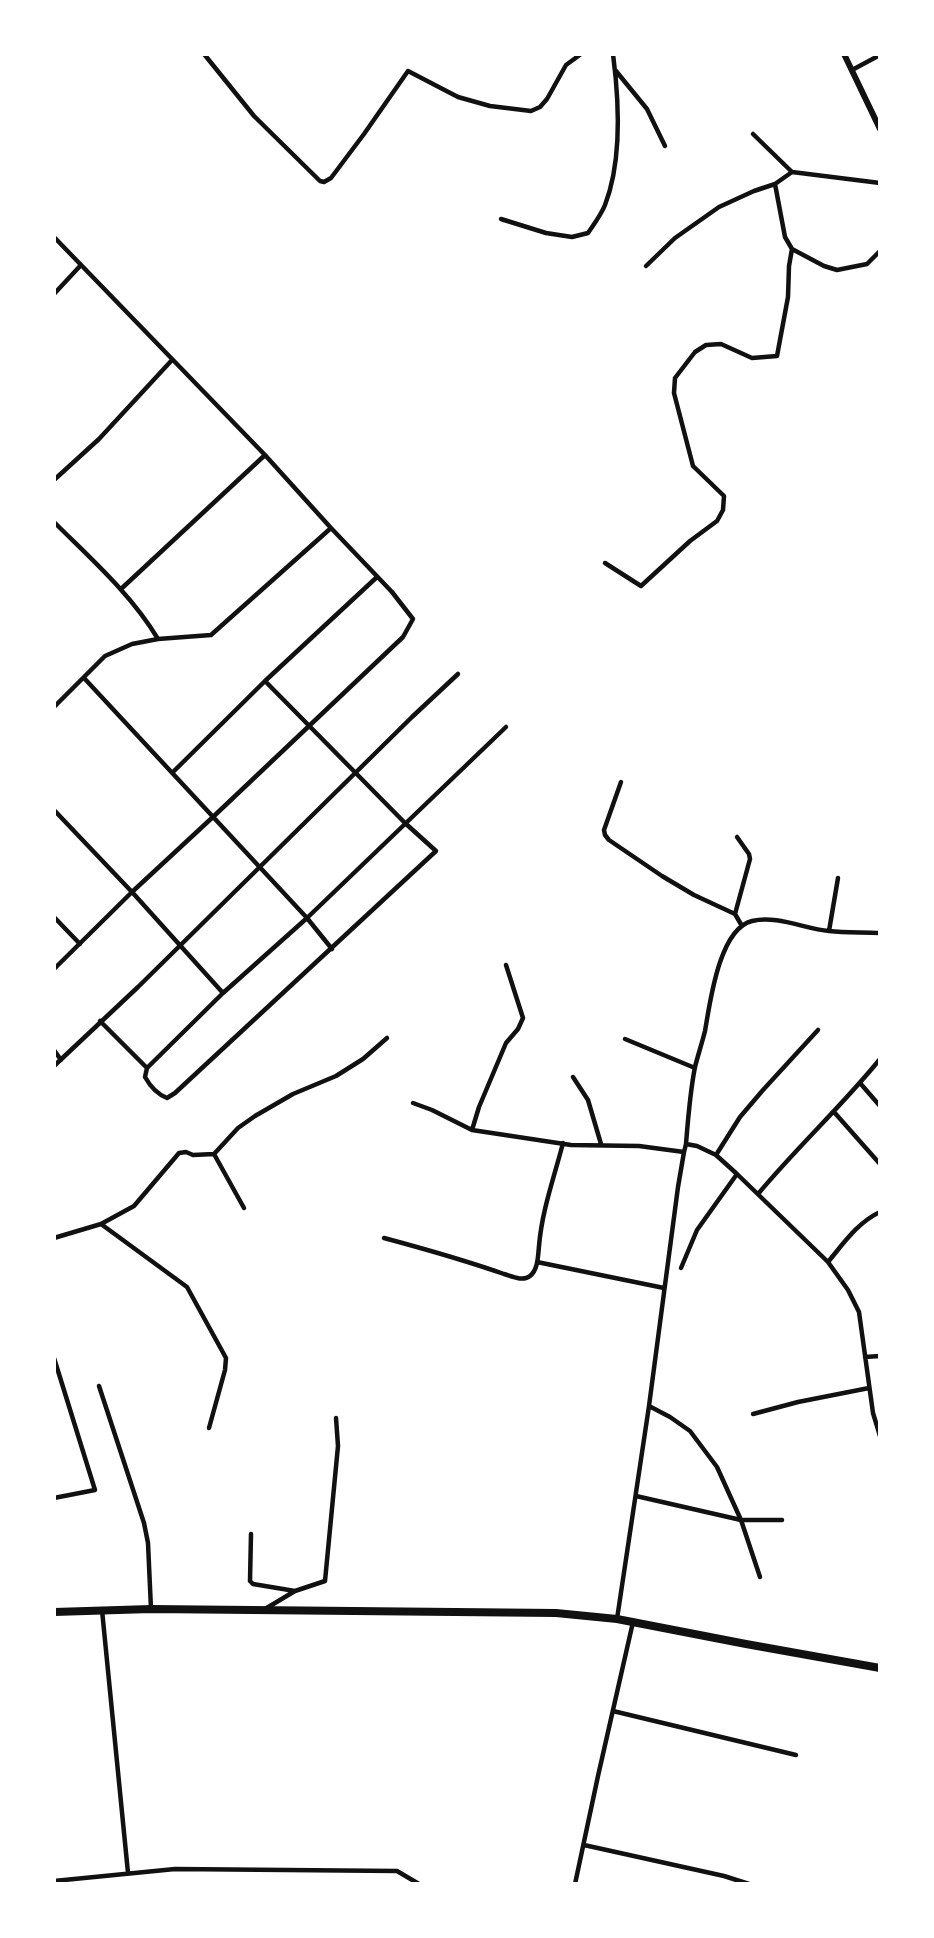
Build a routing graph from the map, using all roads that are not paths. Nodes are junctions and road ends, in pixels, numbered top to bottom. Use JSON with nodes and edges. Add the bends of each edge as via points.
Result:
{"nodes":[{"id":1,"x":204,"y":54,"type":"edge"},
{"id":2,"x":581,"y":54,"type":"edge"},
{"id":3,"x":613,"y":54,"type":"edge"},
{"id":4,"x":844,"y":54,"type":"edge"},
{"id":5,"x":880,"y":55,"type":"edge"},
{"id":6,"x":615,"y":69,"type":"junction"},
{"id":7,"x":852,"y":70,"type":"junction"},
{"id":8,"x":880,"y":129,"type":"edge"},
{"id":9,"x":753,"y":134,"type":"dead end"},
{"id":10,"x":665,"y":146,"type":"dead end"},
{"id":11,"x":792,"y":172,"type":"junction"},
{"id":12,"x":880,"y":183,"type":"edge"},
{"id":13,"x":775,"y":184,"type":"junction"},
{"id":14,"x":501,"y":219,"type":"dead end"},
{"id":15,"x":54,"y":237,"type":"edge"},
{"id":16,"x":792,"y":249,"type":"junction"},
{"id":17,"x":880,"y":251,"type":"edge"},
{"id":18,"x":81,"y":265,"type":"junction"},
{"id":19,"x":646,"y":266,"type":"dead end"},
{"id":20,"x":54,"y":294,"type":"edge"},
{"id":21,"x":172,"y":360,"type":"junction"},
{"id":22,"x":265,"y":455,"type":"junction"},
{"id":23,"x":54,"y":480,"type":"edge"},
{"id":24,"x":54,"y":522,"type":"edge"},
{"id":25,"x":331,"y":528,"type":"junction"},
{"id":26,"x":605,"y":563,"type":"dead end"},
{"id":27,"x":377,"y":577,"type":"junction"},
{"id":28,"x":121,"y":589,"type":"junction"},
{"id":29,"x":158,"y":639,"type":"junction"},
{"id":30,"x":458,"y":674,"type":"dead end"},
{"id":31,"x":84,"y":678,"type":"junction"},
{"id":32,"x":266,"y":681,"type":"junction"},
{"id":33,"x":54,"y":706,"type":"edge"},
{"id":34,"x":310,"y":725,"type":"junction"},
{"id":35,"x":506,"y":727,"type":"dead end"},
{"id":36,"x":173,"y":772,"type":"junction"},
{"id":37,"x":356,"y":772,"type":"junction"},
{"id":38,"x":621,"y":782,"type":"dead end"},
{"id":39,"x":54,"y":810,"type":"edge"},
{"id":40,"x":214,"y":816,"type":"junction"},
{"id":41,"x":405,"y":823,"type":"junction"},
{"id":42,"x":737,"y":837,"type":"dead end"},
{"id":43,"x":260,"y":867,"type":"junction"},
{"id":44,"x":838,"y":878,"type":"dead end"},
{"id":45,"x":132,"y":892,"type":"junction"},
{"id":46,"x":735,"y":914,"type":"junction"},
{"id":47,"x":54,"y":917,"type":"edge"},
{"id":48,"x":307,"y":918,"type":"junction"},
{"id":49,"x":742,"y":926,"type":"junction"},
{"id":50,"x":829,"y":931,"type":"junction"},
{"id":51,"x":880,"y":933,"type":"edge"},
{"id":52,"x":80,"y":944,"type":"junction"},
{"id":53,"x":179,"y":945,"type":"junction"},
{"id":54,"x":332,"y":949,"type":"junction"},
{"id":55,"x":506,"y":965,"type":"dead end"},
{"id":56,"x":54,"y":969,"type":"edge"},
{"id":57,"x":223,"y":993,"type":"junction"},
{"id":58,"x":100,"y":1022,"type":"junction"},
{"id":59,"x":818,"y":1030,"type":"dead end"},
{"id":60,"x":387,"y":1038,"type":"dead end"},
{"id":61,"x":625,"y":1039,"type":"dead end"},
{"id":62,"x":54,"y":1050,"type":"edge"},
{"id":63,"x":880,"y":1059,"type":"edge"},
{"id":64,"x":61,"y":1060,"type":"junction"},
{"id":65,"x":54,"y":1066,"type":"edge"},
{"id":66,"x":147,"y":1068,"type":"junction"},
{"id":67,"x":695,"y":1068,"type":"junction"},
{"id":68,"x":573,"y":1077,"type":"dead end"},
{"id":69,"x":860,"y":1083,"type":"junction"},
{"id":70,"x":414,"y":1103,"type":"dead end"},
{"id":71,"x":880,"y":1106,"type":"edge"},
{"id":72,"x":834,"y":1112,"type":"junction"},
{"id":73,"x":472,"y":1130,"type":"junction"},
{"id":74,"x":563,"y":1143,"type":"junction"},
{"id":75,"x":600,"y":1144,"type":"junction"},
{"id":76,"x":686,"y":1144,"type":"junction"},
{"id":77,"x":684,"y":1152,"type":"junction"},
{"id":78,"x":214,"y":1154,"type":"junction"},
{"id":79,"x":716,"y":1155,"type":"junction"},
{"id":80,"x":880,"y":1164,"type":"edge"},
{"id":81,"x":737,"y":1174,"type":"junction"},
{"id":82,"x":758,"y":1194,"type":"junction"},
{"id":83,"x":244,"y":1208,"type":"dead end"},
{"id":84,"x":880,"y":1212,"type":"edge"},
{"id":85,"x":101,"y":1224,"type":"junction"},
{"id":86,"x":54,"y":1238,"type":"edge"},
{"id":87,"x":384,"y":1238,"type":"dead end"},
{"id":88,"x":537,"y":1262,"type":"junction"},
{"id":89,"x":828,"y":1262,"type":"junction"},
{"id":90,"x":681,"y":1268,"type":"dead end"},
{"id":91,"x":664,"y":1288,"type":"junction"},
{"id":92,"x":880,"y":1356,"type":"edge"},
{"id":93,"x":865,"y":1357,"type":"junction"},
{"id":94,"x":54,"y":1358,"type":"edge"},
{"id":95,"x":99,"y":1386,"type":"dead end"},
{"id":96,"x":869,"y":1388,"type":"junction"},
{"id":97,"x":649,"y":1406,"type":"junction"},
{"id":98,"x":753,"y":1414,"type":"dead end"},
{"id":99,"x":336,"y":1418,"type":"dead end"},
{"id":100,"x":209,"y":1428,"type":"dead end"},
{"id":101,"x":880,"y":1436,"type":"edge"},
{"id":102,"x":636,"y":1496,"type":"junction"},
{"id":103,"x":54,"y":1497,"type":"edge"},
{"id":104,"x":741,"y":1520,"type":"junction"},
{"id":105,"x":782,"y":1520,"type":"dead end"},
{"id":106,"x":251,"y":1534,"type":"dead end"},
{"id":107,"x":760,"y":1577,"type":"dead end"},
{"id":108,"x":295,"y":1591,"type":"junction"},
{"id":109,"x":151,"y":1609,"type":"junction"},
{"id":110,"x":102,"y":1610,"type":"junction"},
{"id":111,"x":262,"y":1611,"type":"junction"},
{"id":112,"x":54,"y":1612,"type":"edge"},
{"id":113,"x":617,"y":1618,"type":"junction"},
{"id":114,"x":633,"y":1622,"type":"junction"},
{"id":115,"x":880,"y":1668,"type":"edge"},
{"id":116,"x":613,"y":1711,"type":"junction"},
{"id":117,"x":796,"y":1755,"type":"dead end"},
{"id":118,"x":584,"y":1845,"type":"junction"},
{"id":119,"x":128,"y":1873,"type":"junction"},
{"id":120,"x":54,"y":1881,"type":"edge"},
{"id":121,"x":418,"y":1884,"type":"edge"},
{"id":122,"x":575,"y":1884,"type":"edge"},
{"id":123,"x":750,"y":1884,"type":"edge"}],
"edges":[{"from":1,"to":2,"type":"street","via":[[254,116],[324,182],[364,134],[408,70],[458,97],[531,111],[540,107],[566,65]]},
{"from":3,"to":6,"type":"street"},
{"from":4,"to":7,"type":"street"},
{"from":5,"to":7,"type":"street"},
{"from":6,"to":10,"type":"street","via":[[647,109]]},
{"from":6,"to":14,"type":"street","via":[[617,141],[613,174],[605,206],[588,233],[572,237],[546,233]]},
{"from":7,"to":8,"type":"street"},
{"from":9,"to":11,"type":"street"},
{"from":11,"to":12,"type":"street"},
{"from":11,"to":13,"type":"street"},
{"from":13,"to":16,"type":"street","via":[[785,237]]},
{"from":13,"to":19,"type":"street","via":[[719,207],[675,238]]},
{"from":15,"to":18,"type":"street"},
{"from":16,"to":17,"type":"street","via":[[837,270],[867,264]]},
{"from":16,"to":26,"type":"street","via":[[777,356],[752,358],[721,344],[706,345],[695,352],[675,378],[674,393],[693,466],[724,496],[717,521],[641,586]]},
{"from":18,"to":20,"type":"street"},
{"from":18,"to":21,"type":"street"},
{"from":21,"to":22,"type":"street"},
{"from":21,"to":23,"type":"street","via":[[99,440]]},
{"from":22,"to":25,"type":"street"},
{"from":22,"to":28,"type":"street"},
{"from":24,"to":28,"type":"street"},
{"from":25,"to":27,"type":"street"},
{"from":25,"to":29,"type":"street","via":[[211,635]]},
{"from":27,"to":32,"type":"street"},
{"from":27,"to":34,"type":"street","via":[[413,619],[403,638]]},
{"from":28,"to":29,"type":"street"},
{"from":29,"to":31,"type":"street","via":[[132,644],[105,656]]},
{"from":30,"to":37,"type":"street"},
{"from":31,"to":33,"type":"street"},
{"from":31,"to":36,"type":"street"},
{"from":32,"to":34,"type":"street"},
{"from":32,"to":36,"type":"street"},
{"from":34,"to":37,"type":"street"},
{"from":34,"to":40,"type":"street"},
{"from":35,"to":41,"type":"street"},
{"from":36,"to":40,"type":"street"},
{"from":37,"to":41,"type":"street"},
{"from":37,"to":43,"type":"street"},
{"from":38,"to":46,"type":"street","via":[[604,830],[609,840],[670,881]]},
{"from":39,"to":45,"type":"street"},
{"from":40,"to":43,"type":"street"},
{"from":40,"to":45,"type":"street"},
{"from":41,"to":48,"type":"street"},
{"from":41,"to":54,"type":"street","via":[[436,851]]},
{"from":42,"to":46,"type":"street","via":[[750,859]]},
{"from":43,"to":48,"type":"street"},
{"from":43,"to":53,"type":"street"},
{"from":44,"to":50,"type":"street"},
{"from":45,"to":52,"type":"street"},
{"from":45,"to":53,"type":"street"},
{"from":46,"to":49,"type":"street"},
{"from":47,"to":52,"type":"street"},
{"from":48,"to":54,"type":"street"},
{"from":48,"to":57,"type":"street"},
{"from":49,"to":50,"type":"street","via":[[769,920]]},
{"from":49,"to":67,"type":"street","via":[[733,934],[717,972]]},
{"from":50,"to":51,"type":"street"},
{"from":52,"to":56,"type":"street"},
{"from":53,"to":57,"type":"street"},
{"from":53,"to":58,"type":"street"},
{"from":54,"to":66,"type":"street","via":[[176,1093],[167,1098],[161,1096],[145,1077]]},
{"from":55,"to":73,"type":"street","via":[[522,1023],[506,1043]]},
{"from":57,"to":66,"type":"street"},
{"from":58,"to":64,"type":"street"},
{"from":58,"to":66,"type":"street"},
{"from":59,"to":79,"type":"street","via":[[748,1108]]},
{"from":60,"to":78,"type":"street","via":[[336,1076],[255,1116]]},
{"from":61,"to":67,"type":"street"},
{"from":62,"to":64,"type":"street"},
{"from":63,"to":69,"type":"street"},
{"from":64,"to":65,"type":"street"},
{"from":67,"to":76,"type":"street"},
{"from":68,"to":75,"type":"street","via":[[588,1100]]},
{"from":69,"to":71,"type":"street"},
{"from":69,"to":72,"type":"street"},
{"from":70,"to":73,"type":"street"},
{"from":72,"to":80,"type":"street"},
{"from":72,"to":82,"type":"street"},
{"from":73,"to":74,"type":"street"},
{"from":74,"to":75,"type":"street"},
{"from":74,"to":88,"type":"street","via":[[544,1211]]},
{"from":75,"to":77,"type":"street"},
{"from":76,"to":77,"type":"street"},
{"from":76,"to":79,"type":"street"},
{"from":77,"to":91,"type":"street"},
{"from":78,"to":83,"type":"street"},
{"from":78,"to":85,"type":"street","via":[[179,1153],[134,1206]]},
{"from":79,"to":81,"type":"street"},
{"from":81,"to":82,"type":"street"},
{"from":81,"to":90,"type":"street","via":[[697,1230]]},
{"from":82,"to":89,"type":"street"},
{"from":84,"to":89,"type":"street","via":[[865,1221]]},
{"from":85,"to":86,"type":"street"},
{"from":85,"to":100,"type":"street","via":[[187,1287],[226,1358]]},
{"from":87,"to":88,"type":"street","via":[[523,1279],[531,1275]]},
{"from":88,"to":91,"type":"street"},
{"from":89,"to":93,"type":"street","via":[[859,1312]]},
{"from":91,"to":97,"type":"street"},
{"from":92,"to":93,"type":"street"},
{"from":93,"to":96,"type":"street"},
{"from":94,"to":103,"type":"street","via":[[95,1490]]},
{"from":95,"to":109,"type":"street","via":[[144,1523]]},
{"from":96,"to":98,"type":"street"},
{"from":96,"to":101,"type":"street"},
{"from":97,"to":102,"type":"street"},
{"from":97,"to":104,"type":"street","via":[[690,1431],[717,1467]]},
{"from":99,"to":108,"type":"street","via":[[338,1446],[325,1581]]},
{"from":102,"to":104,"type":"street"},
{"from":102,"to":113,"type":"street"},
{"from":104,"to":105,"type":"street"},
{"from":104,"to":107,"type":"street"},
{"from":106,"to":108,"type":"street","via":[[252,1584]]},
{"from":108,"to":111,"type":"street"},
{"from":109,"to":110,"type":"main road"},
{"from":109,"to":111,"type":"main road"},
{"from":110,"to":112,"type":"main road"},
{"from":110,"to":119,"type":"street"},
{"from":111,"to":113,"type":"main road","via":[[500,1611]]},
{"from":113,"to":114,"type":"main road"},
{"from":114,"to":115,"type":"main road"},
{"from":114,"to":116,"type":"street"},
{"from":116,"to":117,"type":"street"},
{"from":116,"to":118,"type":"street"},
{"from":118,"to":122,"type":"street"},
{"from":118,"to":123,"type":"street"},
{"from":119,"to":120,"type":"street"},
{"from":119,"to":121,"type":"street","via":[[175,1869],[397,1871]]}]}
